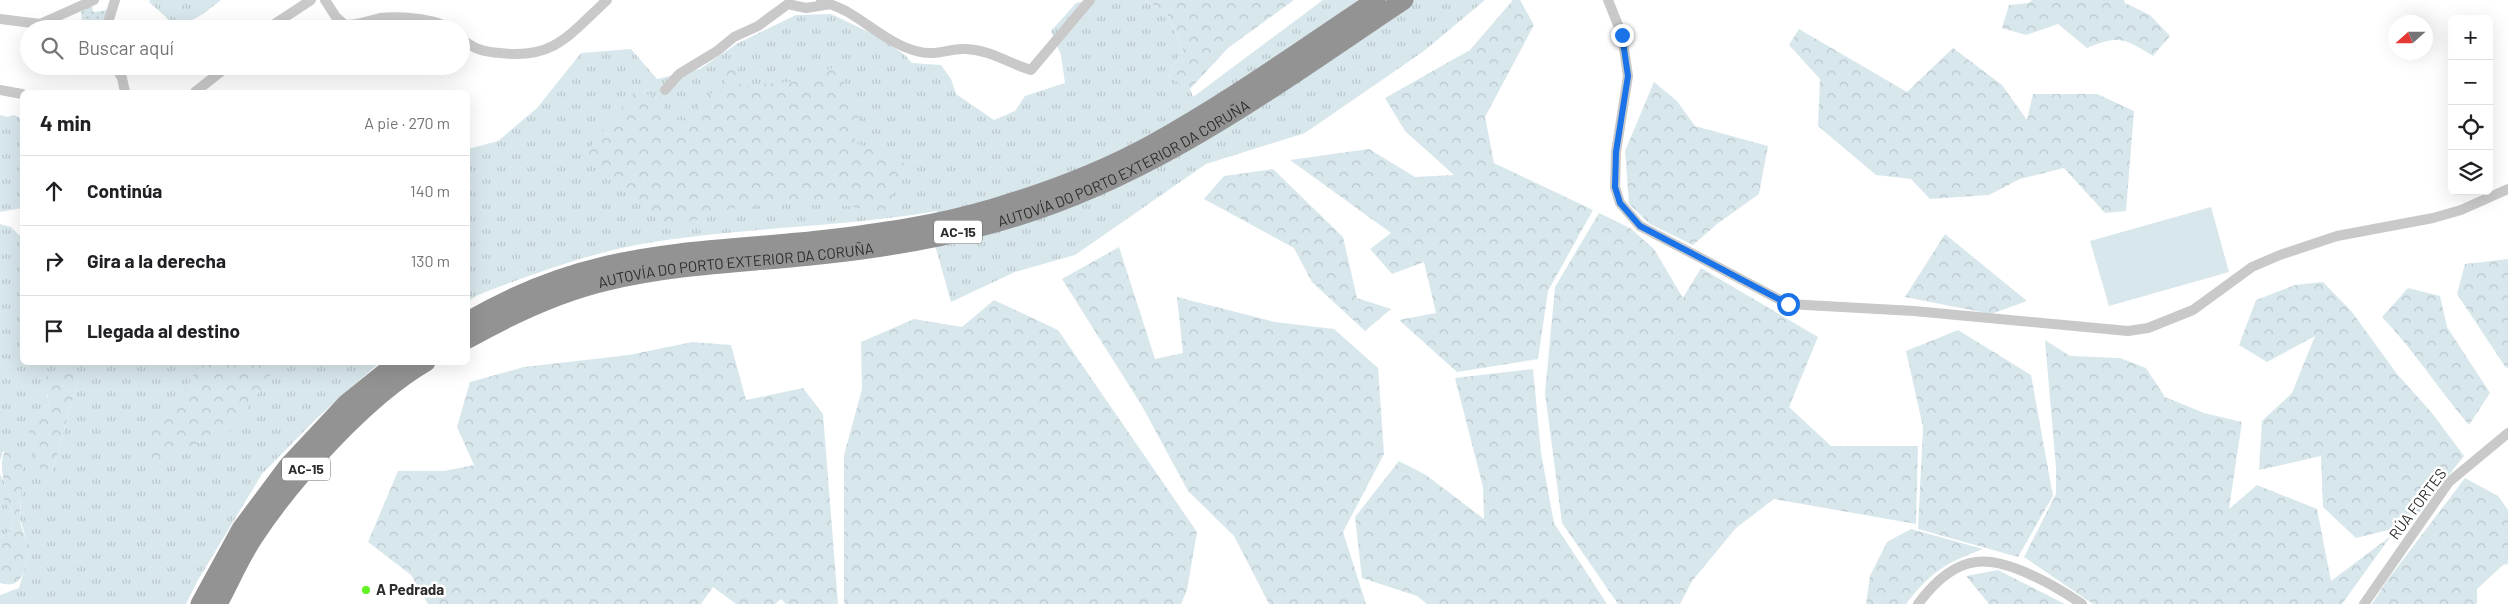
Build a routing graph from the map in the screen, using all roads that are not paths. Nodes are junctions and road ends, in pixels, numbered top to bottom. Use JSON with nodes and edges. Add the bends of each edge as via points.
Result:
{"nodes":[{"id":1,"x":94,"y":0,"type":"edge"},
{"id":2,"x":115,"y":0,"type":"edge"},
{"id":3,"x":311,"y":0,"type":"edge"},
{"id":4,"x":325,"y":0,"type":"edge"},
{"id":5,"x":607,"y":0,"type":"edge"},
{"id":6,"x":1090,"y":0,"type":"edge"},
{"id":7,"x":1376,"y":0,"type":"edge"},
{"id":8,"x":1404,"y":0,"type":"edge"},
{"id":9,"x":1608,"y":0,"type":"edge"},
{"id":10,"x":826,"y":2,"type":"edge"},
{"id":11,"x":0,"y":19,"type":"edge"},
{"id":12,"x":49,"y":20,"type":"edge"},
{"id":13,"x":109,"y":20,"type":"edge"},
{"id":14,"x":281,"y":20,"type":"edge"},
{"id":15,"x":339,"y":20,"type":"edge"},
{"id":16,"x":372,"y":20,"type":"edge"},
{"id":17,"x":430,"y":20,"type":"edge"},
{"id":18,"x":20,"y":22,"type":"edge"},
{"id":19,"x":470,"y":46,"type":"edge"},
{"id":20,"x":120,"y":75,"type":"edge"},
{"id":21,"x":216,"y":75,"type":"edge"},
{"id":22,"x":0,"y":90,"type":"edge"},
{"id":23,"x":125,"y":90,"type":"edge"},
{"id":24,"x":197,"y":90,"type":"edge"},
{"id":25,"x":665,"y":90,"type":"dead end"},
{"id":26,"x":17,"y":93,"type":"edge"},
{"id":27,"x":2508,"y":189,"type":"edge"},
{"id":28,"x":470,"y":320,"type":"edge"},
{"id":29,"x":470,"y":338,"type":"edge"},
{"id":30,"x":394,"y":365,"type":"edge"},
{"id":31,"x":422,"y":365,"type":"edge"},
{"id":32,"x":2508,"y":433,"type":"edge"},
{"id":33,"x":200,"y":604,"type":"edge"},
{"id":34,"x":218,"y":604,"type":"edge"},
{"id":35,"x":1918,"y":604,"type":"edge"},
{"id":36,"x":2082,"y":604,"type":"edge"},
{"id":37,"x":2364,"y":604,"type":"edge"}],
"edges":[{"from":1,"to":12,"type":"street"},
{"from":2,"to":13,"type":"street"},
{"from":3,"to":14,"type":"street"},
{"from":4,"to":15,"type":"street"},
{"from":5,"to":19,"type":"street","via":[[559,43],[538,54],[520,56]]},
{"from":6,"to":10,"type":"street","via":[[1031,70],[994,54],[964,48],[936,54],[916,51],[894,42]]},
{"from":7,"to":28,"type":"highway","name":"AUTOVÍA DO PORTO EXTERIOR DA CORUÑA","number":"AC-15","via":[[1238,92],[1152,144],[1094,172],[992,208],[906,227],[819,240],[683,251],[604,266],[557,280]]},
{"from":8,"to":29,"type":"highway","name":"AUTOVÍA DO PORTO EXTERIOR DA CORUÑA","number":"AC-15","via":[[1247,105],[1159,158],[1100,186],[997,223],[918,241],[821,255],[685,267],[608,281],[563,294]]},
{"from":9,"to":27,"type":"street","via":[[1622,35],[1628,76],[1616,152],[1615,187],[1620,203],[1640,226],[1788,304],[1914,311],[2104,330],[2138,329],[2194,310],[2252,268],[2280,255],[2337,236],[2462,210]]},
{"from":10,"to":25,"type":"street","via":[[806,8],[788,4],[679,74]]},
{"from":11,"to":18,"type":"street"},
{"from":16,"to":17,"type":"street","via":[[389,17]]},
{"from":20,"to":23,"type":"street"},
{"from":21,"to":24,"type":"street"},
{"from":22,"to":26,"type":"street"},
{"from":30,"to":33,"type":"highway","number":"AC-15","via":[[346,404],[288,466],[240,529]]},
{"from":31,"to":34,"type":"highway","number":"AC-15","via":[[357,416],[300,476],[254,537]]},
{"from":32,"to":37,"type":"street","name":"RÚA FORTES","via":[[2450,482]]},
{"from":35,"to":36,"type":"street","via":[[1932,585],[1976,562],[2019,570],[2067,593]]}]}
